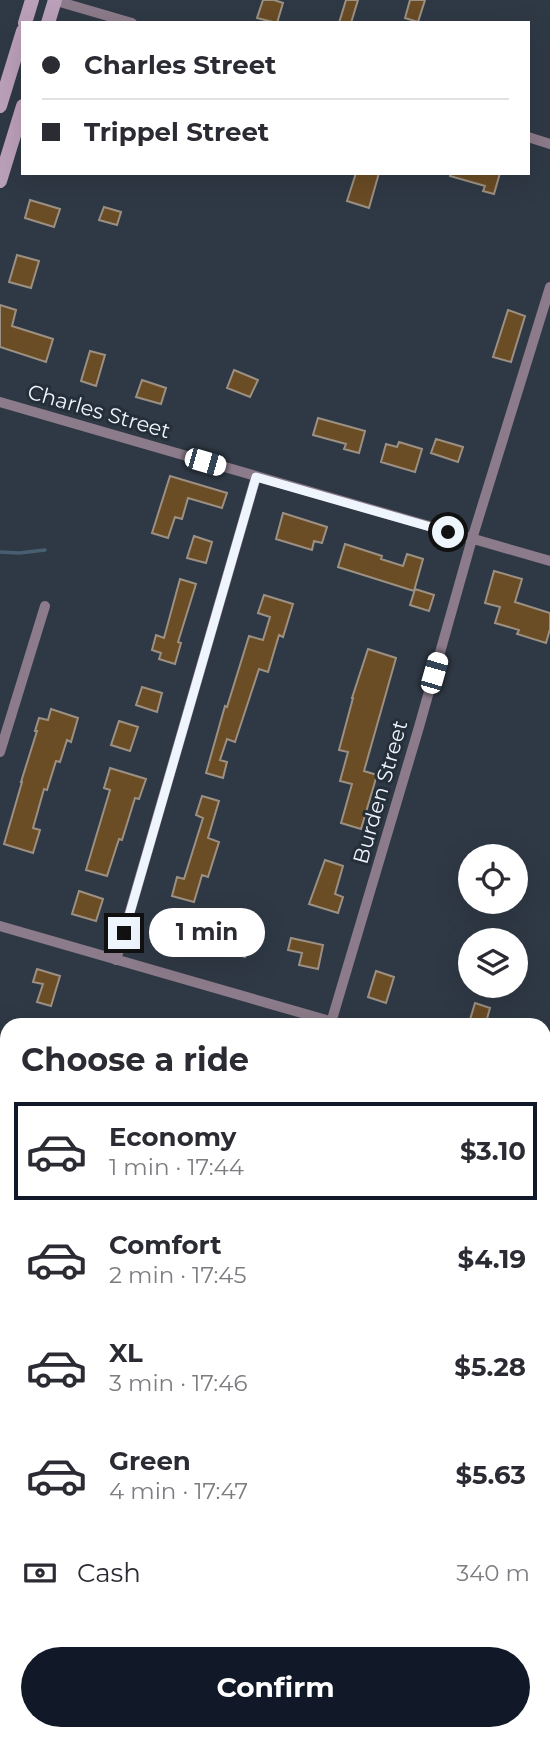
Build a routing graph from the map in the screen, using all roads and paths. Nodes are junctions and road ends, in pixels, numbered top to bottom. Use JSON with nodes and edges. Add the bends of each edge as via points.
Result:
{"nodes":[{"id":1,"x":32,"y":0,"type":"edge"},
{"id":2,"x":54,"y":0,"type":"edge"},
{"id":3,"x":26,"y":21,"type":"edge"},
{"id":4,"x":49,"y":21,"type":"edge"},
{"id":5,"x":125,"y":21,"type":"edge"},
{"id":6,"x":21,"y":38,"type":"edge"},
{"id":7,"x":0,"y":106,"type":"edge"},
{"id":8,"x":21,"y":113,"type":"edge"},
{"id":9,"x":530,"y":139,"type":"edge"},
{"id":10,"x":550,"y":144,"type":"edge"},
{"id":11,"x":0,"y":181,"type":"edge"},
{"id":12,"x":550,"y":287,"type":"edge"},
{"id":13,"x":0,"y":402,"type":"edge"},
{"id":14,"x":256,"y":477,"type":"junction"},
{"id":15,"x":472,"y":539,"type":"junction"},
{"id":16,"x":550,"y":561,"type":"edge"},
{"id":17,"x":46,"y":607,"type":"dead end"},
{"id":18,"x":0,"y":752,"type":"edge"},
{"id":19,"x":0,"y":926,"type":"edge"},
{"id":20,"x":116,"y":960,"type":"junction"},
{"id":21,"x":314,"y":1018,"type":"edge"},
{"id":22,"x":332,"y":1018,"type":"edge"}],
"edges":[{"from":1,"to":3,"type":"main road"},
{"from":2,"to":4,"type":"main road"},
{"from":2,"to":5,"type":"street"},
{"from":6,"to":7,"type":"main road"},
{"from":8,"to":11,"type":"main road"},
{"from":9,"to":10,"type":"street"},
{"from":12,"to":15,"type":"street","name":"Burden Street"},
{"from":13,"to":14,"type":"street","name":"Charles Street"},
{"from":14,"to":15,"type":"street","name":"Charles Street"},
{"from":14,"to":20,"type":"street"},
{"from":15,"to":16,"type":"street","name":"Charles Street"},
{"from":15,"to":22,"type":"street","name":"Burden Street"},
{"from":17,"to":18,"type":"street"},
{"from":19,"to":20,"type":"street"},
{"from":20,"to":21,"type":"street"}]}
